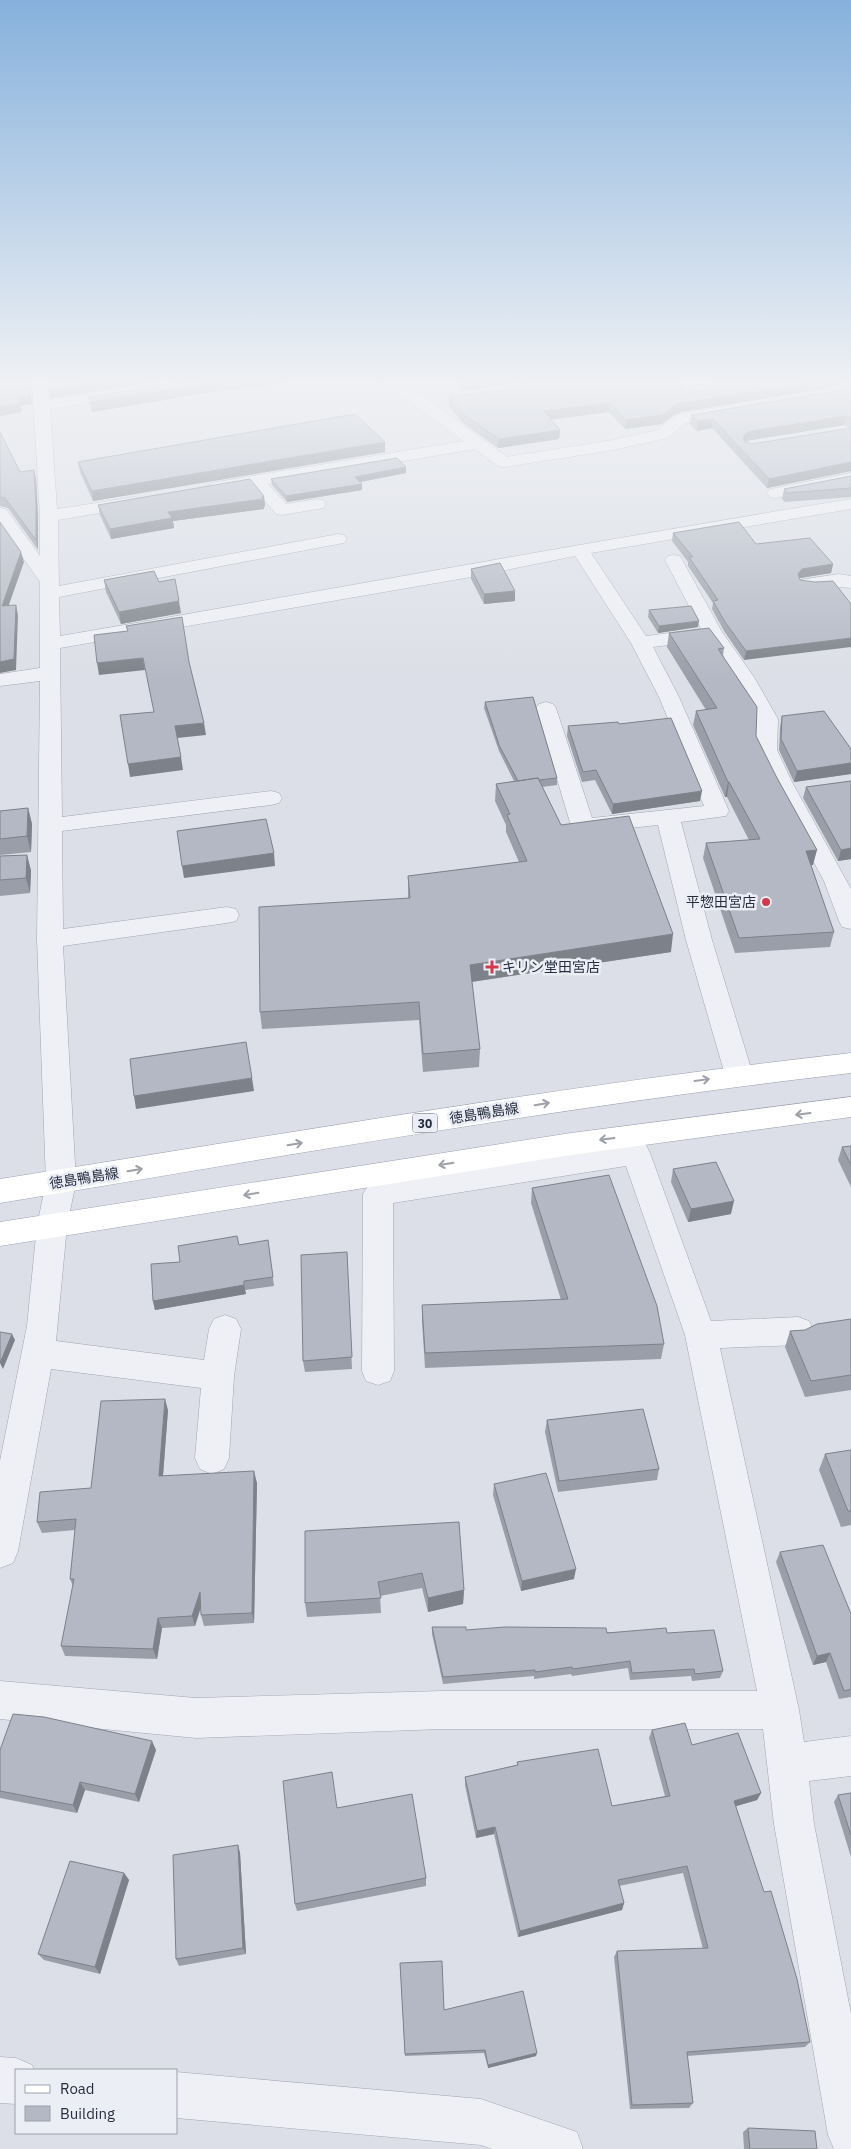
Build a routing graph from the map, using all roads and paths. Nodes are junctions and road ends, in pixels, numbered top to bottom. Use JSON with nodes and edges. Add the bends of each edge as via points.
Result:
{"nodes":[{"id":1,"x":47,"y":480,"type":"edge"},
{"id":2,"x":260,"y":480,"type":"edge"},
{"id":3,"x":840,"y":480,"type":"edge"},
{"id":4,"x":256,"y":481,"type":"junction"},
{"id":5,"x":200,"y":490,"type":"edge"},
{"id":6,"x":776,"y":493,"type":"edge"},
{"id":7,"x":153,"y":498,"type":"edge"},
{"id":8,"x":317,"y":504,"type":"dead end"},
{"id":9,"x":851,"y":504,"type":"edge"},
{"id":10,"x":0,"y":513,"type":"edge"},
{"id":11,"x":49,"y":516,"type":"junction"},
{"id":12,"x":338,"y":539,"type":"dead end"},
{"id":13,"x":579,"y":550,"type":"junction"},
{"id":14,"x":674,"y":560,"type":"dead end"},
{"id":15,"x":851,"y":582,"type":"edge"},
{"id":16,"x":806,"y":584,"type":"edge"},
{"id":17,"x":50,"y":588,"type":"junction"},
{"id":18,"x":713,"y":633,"type":"junction"},
{"id":19,"x":641,"y":643,"type":"junction"},
{"id":20,"x":50,"y":644,"type":"junction"},
{"id":21,"x":50,"y":673,"type":"junction"},
{"id":22,"x":0,"y":680,"type":"edge"},
{"id":23,"x":546,"y":708,"type":"dead end"},
{"id":24,"x":270,"y":798,"type":"dead end"},
{"id":25,"x":668,"y":816,"type":"junction"},
{"id":26,"x":51,"y":825,"type":"junction"},
{"id":27,"x":51,"y":859,"type":"junction"},
{"id":28,"x":26,"y":862,"type":"edge"},
{"id":29,"x":228,"y":915,"type":"dead end"},
{"id":30,"x":851,"y":921,"type":"edge"},
{"id":31,"x":50,"y":939,"type":"junction"},
{"id":32,"x":851,"y":1063,"type":"edge"},
{"id":33,"x":739,"y":1075,"type":"junction"},
{"id":34,"x":851,"y":1108,"type":"edge"},
{"id":35,"x":61,"y":1182,"type":"junction"},
{"id":36,"x":0,"y":1192,"type":"edge"},
{"id":37,"x":52,"y":1226,"type":"junction"},
{"id":38,"x":0,"y":1234,"type":"edge"},
{"id":39,"x":224,"y":1329,"type":"dead end"},
{"id":40,"x":798,"y":1331,"type":"edge"},
{"id":41,"x":701,"y":1335,"type":"junction"},
{"id":42,"x":38,"y":1353,"type":"junction"},
{"id":43,"x":378,"y":1371,"type":"dead end"},
{"id":44,"x":218,"y":1376,"type":"junction"},
{"id":45,"x":212,"y":1458,"type":"dead end"},
{"id":46,"x":0,"y":1551,"type":"edge"},
{"id":47,"x":0,"y":1700,"type":"edge"},
{"id":48,"x":780,"y":1710,"type":"junction"},
{"id":49,"x":851,"y":1756,"type":"edge"},
{"id":50,"x":787,"y":1764,"type":"junction"},
{"id":51,"x":843,"y":2047,"type":"edge"},
{"id":52,"x":0,"y":2080,"type":"edge"},
{"id":53,"x":15,"y":2082,"type":"edge"},
{"id":54,"x":178,"y":2095,"type":"edge"},
{"id":55,"x":851,"y":2135,"type":"edge"},
{"id":56,"x":560,"y":2149,"type":"edge"}],
"edges":[{"from":1,"to":11,"type":"street"},
{"from":2,"to":4,"type":"street"},
{"from":3,"to":6,"type":"street"},
{"from":4,"to":5,"type":"street"},
{"from":4,"to":8,"type":"street","via":[[282,510]]},
{"from":7,"to":11,"type":"street"},
{"from":9,"to":13,"type":"street"},
{"from":10,"to":17,"type":"street"},
{"from":11,"to":17,"type":"street"},
{"from":12,"to":17,"type":"street"},
{"from":13,"to":19,"type":"street"},
{"from":13,"to":20,"type":"street"},
{"from":14,"to":18,"type":"street"},
{"from":15,"to":16,"type":"street","via":[[839,580]]},
{"from":17,"to":20,"type":"street"},
{"from":18,"to":19,"type":"street"},
{"from":18,"to":30,"type":"street","via":[[744,677],[767,719],[766,750],[795,791]]},
{"from":19,"to":25,"type":"street","via":[[669,698],[718,811]]},
{"from":20,"to":21,"type":"street"},
{"from":21,"to":22,"type":"street"},
{"from":21,"to":26,"type":"street"},
{"from":23,"to":25,"type":"street","via":[[583,826]]},
{"from":24,"to":26,"type":"street"},
{"from":25,"to":33,"type":"street","via":[[699,940]]},
{"from":26,"to":27,"type":"street"},
{"from":27,"to":28,"type":"street"},
{"from":27,"to":31,"type":"street"},
{"from":29,"to":31,"type":"street"},
{"from":31,"to":35,"type":"street"},
{"from":32,"to":33,"type":"main road","name":"徳島鴨島線","number":"30"},
{"from":35,"to":33,"type":"main road","name":"徳島鴨島線","number":"30","one_way":true},
{"from":34,"to":37,"type":"main road","one_way":true,"via":[[571,1144]]},
{"from":35,"to":36,"type":"main road","name":"徳島鴨島線","number":"30"},
{"from":35,"to":37,"type":"street"},
{"from":37,"to":38,"type":"main road"},
{"from":37,"to":42,"type":"street"},
{"from":39,"to":44,"type":"street"},
{"from":40,"to":41,"type":"street"},
{"from":41,"to":43,"type":"street","via":[[636,1154],[378,1194]]},
{"from":41,"to":48,"type":"street"},
{"from":42,"to":44,"type":"street"},
{"from":42,"to":46,"type":"street"},
{"from":44,"to":45,"type":"street"},
{"from":47,"to":48,"type":"street","via":[[196,1718],[442,1710]]},
{"from":48,"to":50,"type":"street"},
{"from":49,"to":50,"type":"street"},
{"from":50,"to":51,"type":"street","via":[[794,1824]]},
{"from":51,"to":55,"type":"street"},
{"from":52,"to":53,"type":"street"},
{"from":54,"to":56,"type":"street","via":[[481,2122]]}]}
